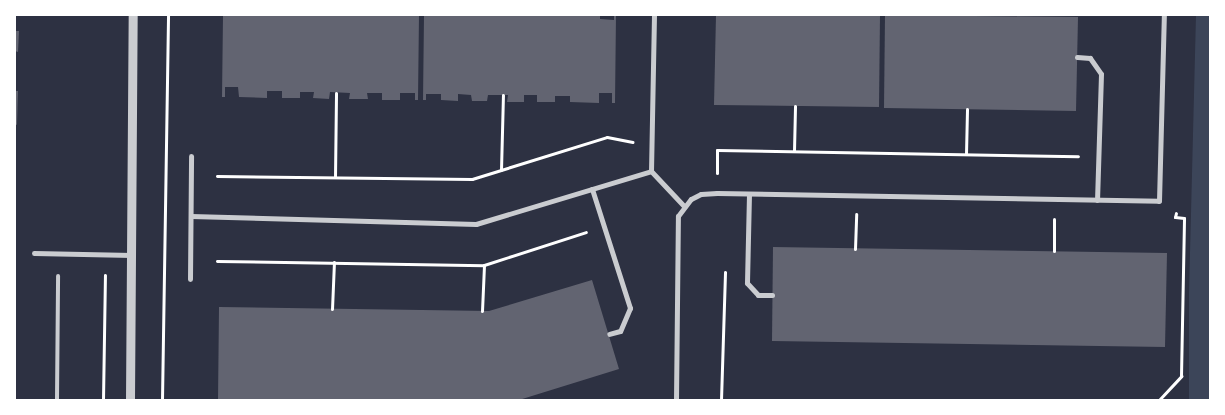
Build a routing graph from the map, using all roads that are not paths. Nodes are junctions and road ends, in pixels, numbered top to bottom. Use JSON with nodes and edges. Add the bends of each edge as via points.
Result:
{"nodes":[{"id":1,"x":134,"y":15,"type":"edge"},
{"id":2,"x":654,"y":15,"type":"edge"},
{"id":3,"x":1164,"y":15,"type":"edge"},
{"id":4,"x":1077,"y":57,"type":"dead end"},
{"id":5,"x":191,"y":156,"type":"dead end"},
{"id":6,"x":650,"y":170,"type":"junction"},
{"id":7,"x":592,"y":188,"type":"junction"},
{"id":8,"x":749,"y":194,"type":"junction"},
{"id":9,"x":1097,"y":200,"type":"junction"},
{"id":10,"x":684,"y":206,"type":"junction"},
{"id":11,"x":191,"y":216,"type":"junction"},
{"id":12,"x":34,"y":253,"type":"dead end"},
{"id":13,"x":132,"y":255,"type":"junction"},
{"id":14,"x":58,"y":276,"type":"dead end"},
{"id":15,"x":190,"y":279,"type":"dead end"},
{"id":16,"x":772,"y":295,"type":"dead end"},
{"id":17,"x":609,"y":334,"type":"dead end"},
{"id":18,"x":57,"y":400,"type":"edge"},
{"id":19,"x":130,"y":400,"type":"edge"},
{"id":20,"x":676,"y":400,"type":"edge"}],
"edges":[{"from":1,"to":13,"type":"street"},
{"from":2,"to":6,"type":"street"},
{"from":3,"to":9,"type":"street","via":[[1160,201]]},
{"from":4,"to":9,"type":"street","via":[[1090,58],[1101,74]]},
{"from":5,"to":11,"type":"street"},
{"from":6,"to":7,"type":"street"},
{"from":6,"to":10,"type":"street"},
{"from":7,"to":11,"type":"street","via":[[476,224]]},
{"from":7,"to":17,"type":"street","via":[[630,308],[620,331]]},
{"from":8,"to":9,"type":"street"},
{"from":8,"to":10,"type":"street","via":[[701,194]]},
{"from":8,"to":16,"type":"street","via":[[747,283],[758,295]]},
{"from":10,"to":20,"type":"street","via":[[678,216]]},
{"from":11,"to":15,"type":"street"},
{"from":12,"to":13,"type":"street"},
{"from":13,"to":19,"type":"street"},
{"from":14,"to":18,"type":"lane"}]}
